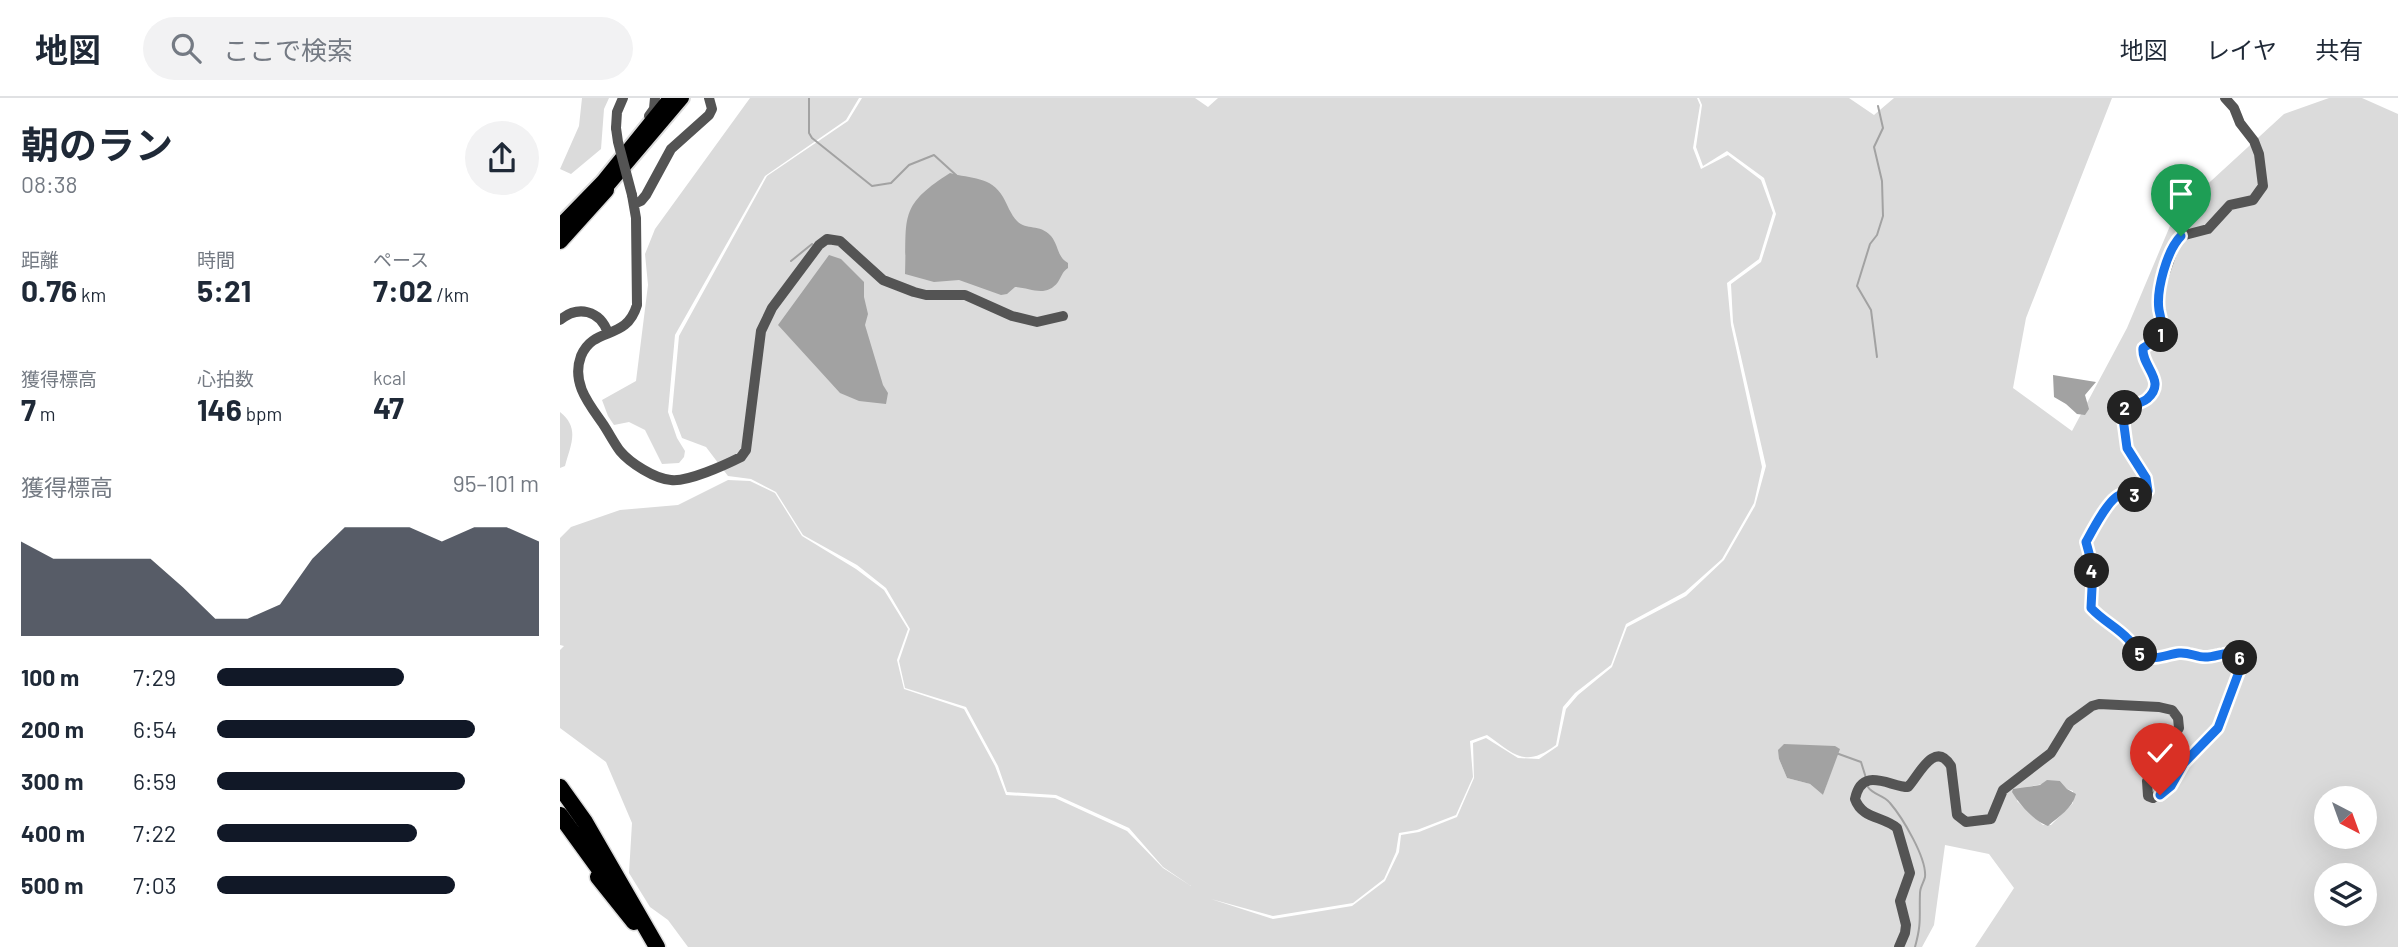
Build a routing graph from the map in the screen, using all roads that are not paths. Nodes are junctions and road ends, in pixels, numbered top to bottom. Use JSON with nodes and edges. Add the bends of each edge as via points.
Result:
{"nodes":[{"id":1,"x":623,"y":98,"type":"edge"},
{"id":2,"x":655,"y":98,"type":"edge"},
{"id":3,"x":669,"y":98,"type":"edge"},
{"id":4,"x":683,"y":98,"type":"edge"},
{"id":5,"x":689,"y":98,"type":"edge"},
{"id":6,"x":709,"y":98,"type":"edge"},
{"id":7,"x":2225,"y":98,"type":"edge"},
{"id":8,"x":631,"y":152,"type":"junction"},
{"id":9,"x":604,"y":185,"type":"junction"},
{"id":10,"x":633,"y":199,"type":"junction"},
{"id":11,"x":560,"y":224,"type":"edge"},
{"id":12,"x":560,"y":232,"type":"edge"},
{"id":13,"x":560,"y":241,"type":"edge"},
{"id":14,"x":560,"y":250,"type":"edge"},
{"id":15,"x":1063,"y":316,"type":"dead end"},
{"id":16,"x":560,"y":320,"type":"edge"},
{"id":17,"x":608,"y":333,"type":"junction"},
{"id":18,"x":560,"y":787,"type":"edge"},
{"id":19,"x":560,"y":815,"type":"edge"},
{"id":20,"x":560,"y":829,"type":"edge"},
{"id":21,"x":634,"y":922,"type":"junction"},
{"id":22,"x":649,"y":947,"type":"edge"},
{"id":23,"x":657,"y":947,"type":"edge"},
{"id":24,"x":1899,"y":947,"type":"edge"}],
"edges":[{"from":1,"to":10,"type":"street","bridge":true,"via":[[616,128]]},
{"from":2,"to":8,"type":"street","via":[[654,109],[630,138]]},
{"from":3,"to":8,"type":"main road"},
{"from":4,"to":8,"type":"main road"},
{"from":5,"to":8,"type":"street","via":[[655,137]]},
{"from":6,"to":10,"type":"street","via":[[709,115],[671,149],[641,201]]},
{"from":7,"to":24,"type":"street","via":[[2253,141],[2263,186],[2253,200],[2230,205],[2208,229],[2181,236],[2173,245],[2160,287],[2161,337],[2143,348],[2142,354],[2155,387],[2142,402],[2122,411],[2127,448],[2146,478],[2148,491],[2113,499],[2086,542],[2093,568],[2091,608],[2141,655],[2151,659],[2224,652],[2240,659],[2218,728],[2184,763],[2171,786],[2153,798],[2148,796],[2147,781],[2179,728],[2172,710],[2159,707],[2099,704],[2079,714],[2051,753],[2003,790],[1986,821],[1966,822],[1957,815],[1951,766],[1941,757],[1924,764],[1908,787],[1877,779],[1867,783],[1856,794],[1857,806],[1897,828],[1909,863],[1900,901],[1906,925]]},
{"from":8,"to":9,"type":"main road"},
{"from":9,"to":11,"type":"main road"},
{"from":9,"to":12,"type":"highway"},
{"from":9,"to":13,"type":"highway"},
{"from":9,"to":14,"type":"main road"},
{"from":10,"to":17,"type":"street","via":[[636,305],[626,326]]},
{"from":15,"to":17,"type":"street","via":[[1037,322],[965,295],[914,292],[883,280],[840,241],[827,239],[772,308],[761,331],[746,450],[741,457],[680,480],[636,464],[620,451],[580,388],[581,357],[592,342]]},
{"from":16,"to":17,"type":"street","via":[[579,311],[590,312],[605,324]]},
{"from":18,"to":23,"type":"highway"},
{"from":19,"to":21,"type":"highway"},
{"from":20,"to":21,"type":"highway"},
{"from":21,"to":22,"type":"highway"}]}
